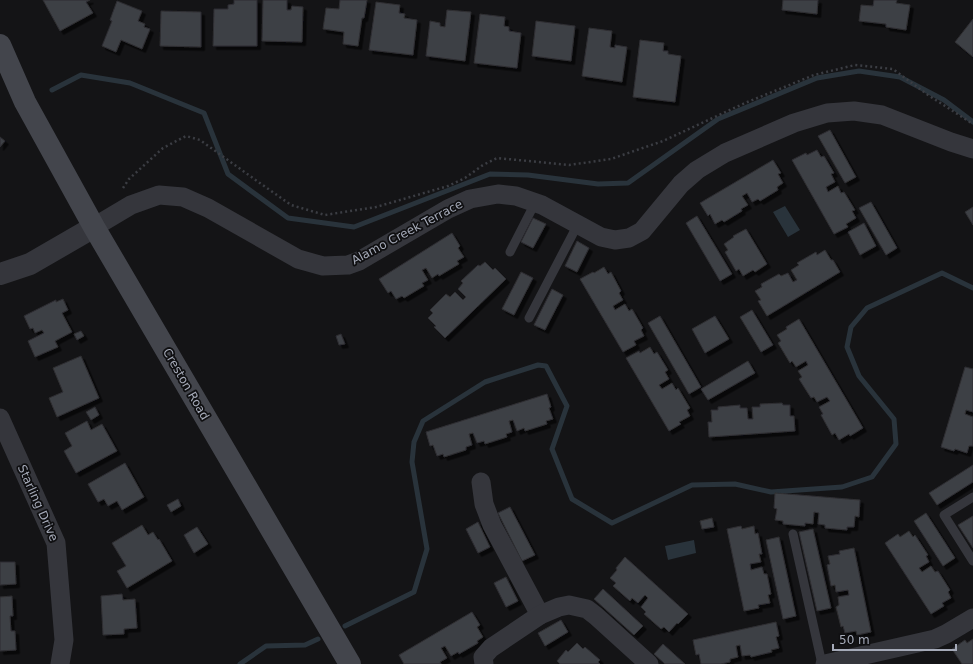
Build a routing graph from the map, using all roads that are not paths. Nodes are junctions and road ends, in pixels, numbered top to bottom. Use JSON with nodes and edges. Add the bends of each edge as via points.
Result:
{"nodes":[{"id":1,"x":0,"y":45,"type":"edge"},
{"id":2,"x":0,"y":72,"type":"edge"},
{"id":3,"x":25,"y":102,"type":"junction"},
{"id":4,"x":973,"y":149,"type":"edge"},
{"id":5,"x":535,"y":203,"type":"junction"},
{"id":6,"x":578,"y":224,"type":"junction"},
{"id":7,"x":94,"y":227,"type":"junction"},
{"id":8,"x":510,"y":252,"type":"dead end"},
{"id":9,"x":0,"y":274,"type":"edge"},
{"id":10,"x":529,"y":318,"type":"dead end"},
{"id":11,"x":0,"y":418,"type":"edge"},
{"id":12,"x":481,"y":482,"type":"dead end"},
{"id":13,"x":973,"y":497,"type":"edge"},
{"id":14,"x":793,"y":534,"type":"dead end"},
{"id":15,"x":973,"y":561,"type":"edge"},
{"id":16,"x":540,"y":615,"type":"junction"},
{"id":17,"x":973,"y":618,"type":"edge"},
{"id":18,"x":854,"y":661,"type":"edge"},
{"id":19,"x":60,"y":664,"type":"edge"},
{"id":20,"x":350,"y":664,"type":"edge"},
{"id":21,"x":484,"y":664,"type":"edge"},
{"id":22,"x":649,"y":664,"type":"edge"},
{"id":23,"x":824,"y":664,"type":"edge"}],
"edges":[{"from":1,"to":3,"type":"main road","name":"Creston Road"},
{"from":2,"to":3,"type":"main road","name":"Creston Road"},
{"from":3,"to":7,"type":"main road","name":"Creston Road"},
{"from":4,"to":6,"type":"street","name":"Alamo Creek Terrace","via":[[882,114],[854,110],[827,113],[794,123],[725,153],[697,170],[681,184],[642,231],[629,238],[615,240],[601,237]]},
{"from":5,"to":6,"type":"street","name":"Alamo Creek Terrace"},
{"from":5,"to":7,"type":"street","name":"Alamo Creek Terrace","via":[[516,196],[498,194],[470,199],[448,208],[348,265],[323,266],[298,259],[183,196],[159,195],[131,205]]},
{"from":5,"to":8,"type":"lane"},
{"from":6,"to":10,"type":"lane"},
{"from":7,"to":9,"type":"street","via":[[30,264]]},
{"from":7,"to":20,"type":"main road","name":"Creston Road"},
{"from":11,"to":19,"type":"street","name":"Starling Drive","via":[[56,543],[64,640]]},
{"from":12,"to":16,"type":"street","via":[[484,504],[492,525]]},
{"from":13,"to":15,"type":"lane","via":[[944,515]]},
{"from":14,"to":23,"type":"lane"},
{"from":16,"to":21,"type":"street","via":[[491,648],[483,657]]},
{"from":16,"to":22,"type":"street","via":[[569,605],[587,609]]},
{"from":17,"to":18,"type":"street","via":[[935,639]]},
{"from":18,"to":23,"type":"street"}]}
